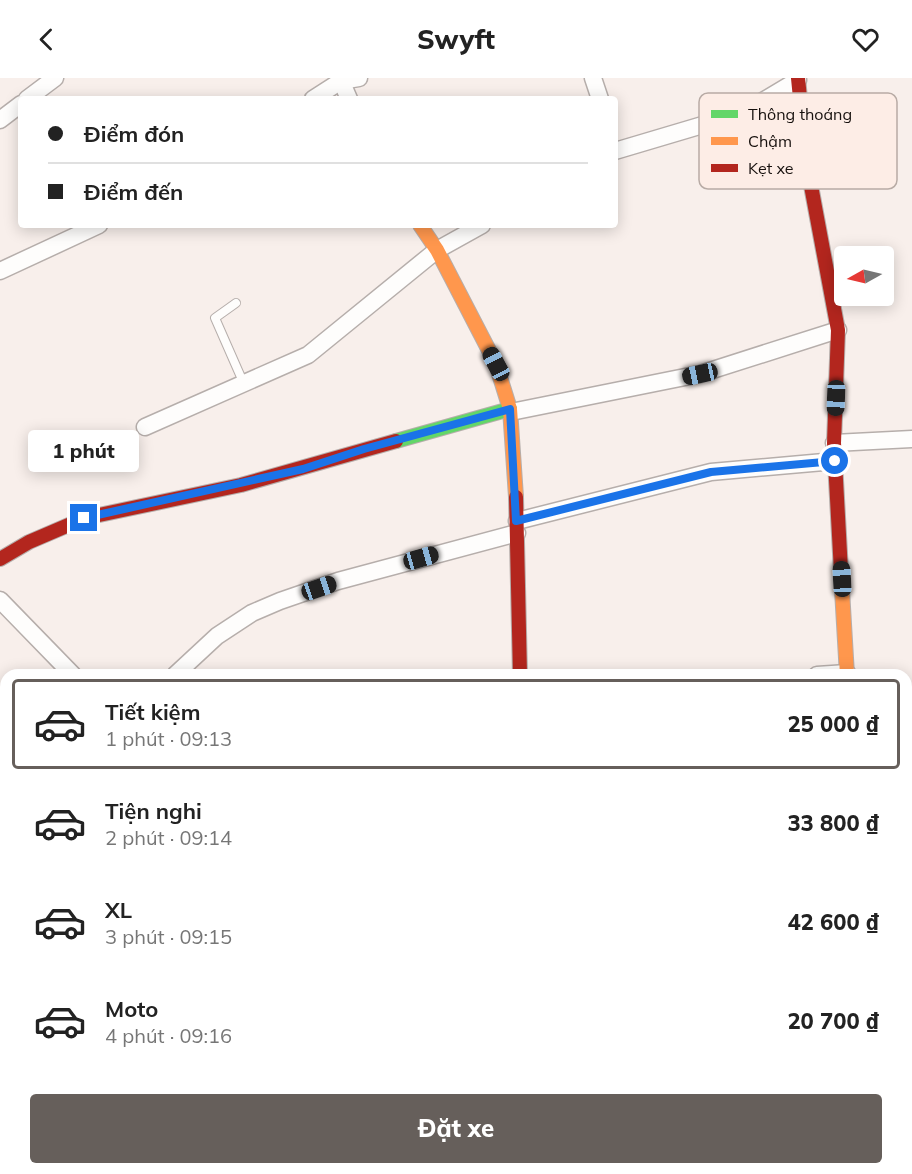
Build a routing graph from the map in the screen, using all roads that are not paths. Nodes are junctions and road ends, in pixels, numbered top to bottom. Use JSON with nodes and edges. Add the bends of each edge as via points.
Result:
{"nodes":[{"id":1,"x":55,"y":78,"type":"edge"},
{"id":2,"x":359,"y":78,"type":"edge"},
{"id":3,"x":593,"y":78,"type":"edge"},
{"id":4,"x":798,"y":79,"type":"edge"},
{"id":5,"x":341,"y":80,"type":"edge"},
{"id":6,"x":775,"y":93,"type":"edge"},
{"id":7,"x":31,"y":96,"type":"edge"},
{"id":8,"x":317,"y":96,"type":"edge"},
{"id":9,"x":348,"y":96,"type":"edge"},
{"id":10,"x":599,"y":96,"type":"edge"},
{"id":11,"x":18,"y":106,"type":"edge"},
{"id":12,"x":0,"y":120,"type":"edge"},
{"id":13,"x":699,"y":125,"type":"edge"},
{"id":14,"x":618,"y":147,"type":"edge"},
{"id":15,"x":812,"y":189,"type":"edge"},
{"id":16,"x":93,"y":228,"type":"edge"},
{"id":17,"x":422,"y":228,"type":"edge"},
{"id":18,"x":477,"y":228,"type":"edge"},
{"id":19,"x":437,"y":250,"type":"junction"},
{"id":20,"x":0,"y":271,"type":"edge"},
{"id":21,"x":236,"y":303,"type":"dead end"},
{"id":22,"x":838,"y":330,"type":"junction"},
{"id":23,"x":244,"y":384,"type":"junction"},
{"id":24,"x":510,"y":410,"type":"junction"},
{"id":25,"x":145,"y":428,"type":"dead end"},
{"id":26,"x":912,"y":439,"type":"edge"},
{"id":27,"x":834,"y":443,"type":"junction"},
{"id":28,"x":835,"y":461,"type":"junction"},
{"id":29,"x":517,"y":527,"type":"junction"},
{"id":30,"x":0,"y":559,"type":"edge"},
{"id":31,"x":0,"y":600,"type":"edge"},
{"id":32,"x":68,"y":669,"type":"edge"},
{"id":33,"x":181,"y":669,"type":"edge"},
{"id":34,"x":520,"y":669,"type":"edge"},
{"id":35,"x":847,"y":669,"type":"edge"}],
"edges":[{"from":1,"to":7,"type":"street"},
{"from":2,"to":5,"type":"street"},
{"from":3,"to":10,"type":"street"},
{"from":4,"to":6,"type":"street"},
{"from":5,"to":8,"type":"street"},
{"from":5,"to":9,"type":"street"},
{"from":11,"to":12,"type":"street"},
{"from":13,"to":14,"type":"street"},
{"from":15,"to":22,"type":"street"},
{"from":16,"to":20,"type":"street"},
{"from":17,"to":19,"type":"street"},
{"from":18,"to":19,"type":"street"},
{"from":19,"to":23,"type":"street","via":[[308,355]]},
{"from":19,"to":24,"type":"street","via":[[496,364]]},
{"from":21,"to":23,"type":"lane","via":[[214,318]]},
{"from":22,"to":24,"type":"street","via":[[700,374]]},
{"from":22,"to":27,"type":"street"},
{"from":23,"to":25,"type":"street"},
{"from":24,"to":29,"type":"street"},
{"from":24,"to":30,"type":"street","via":[[314,466],[84,518]]},
{"from":26,"to":27,"type":"street"},
{"from":27,"to":28,"type":"street"},
{"from":28,"to":29,"type":"street","via":[[711,472]]},
{"from":28,"to":35,"type":"street"},
{"from":29,"to":33,"type":"street","via":[[280,601],[252,613],[217,636]]},
{"from":29,"to":34,"type":"street"},
{"from":31,"to":32,"type":"street"}]}
